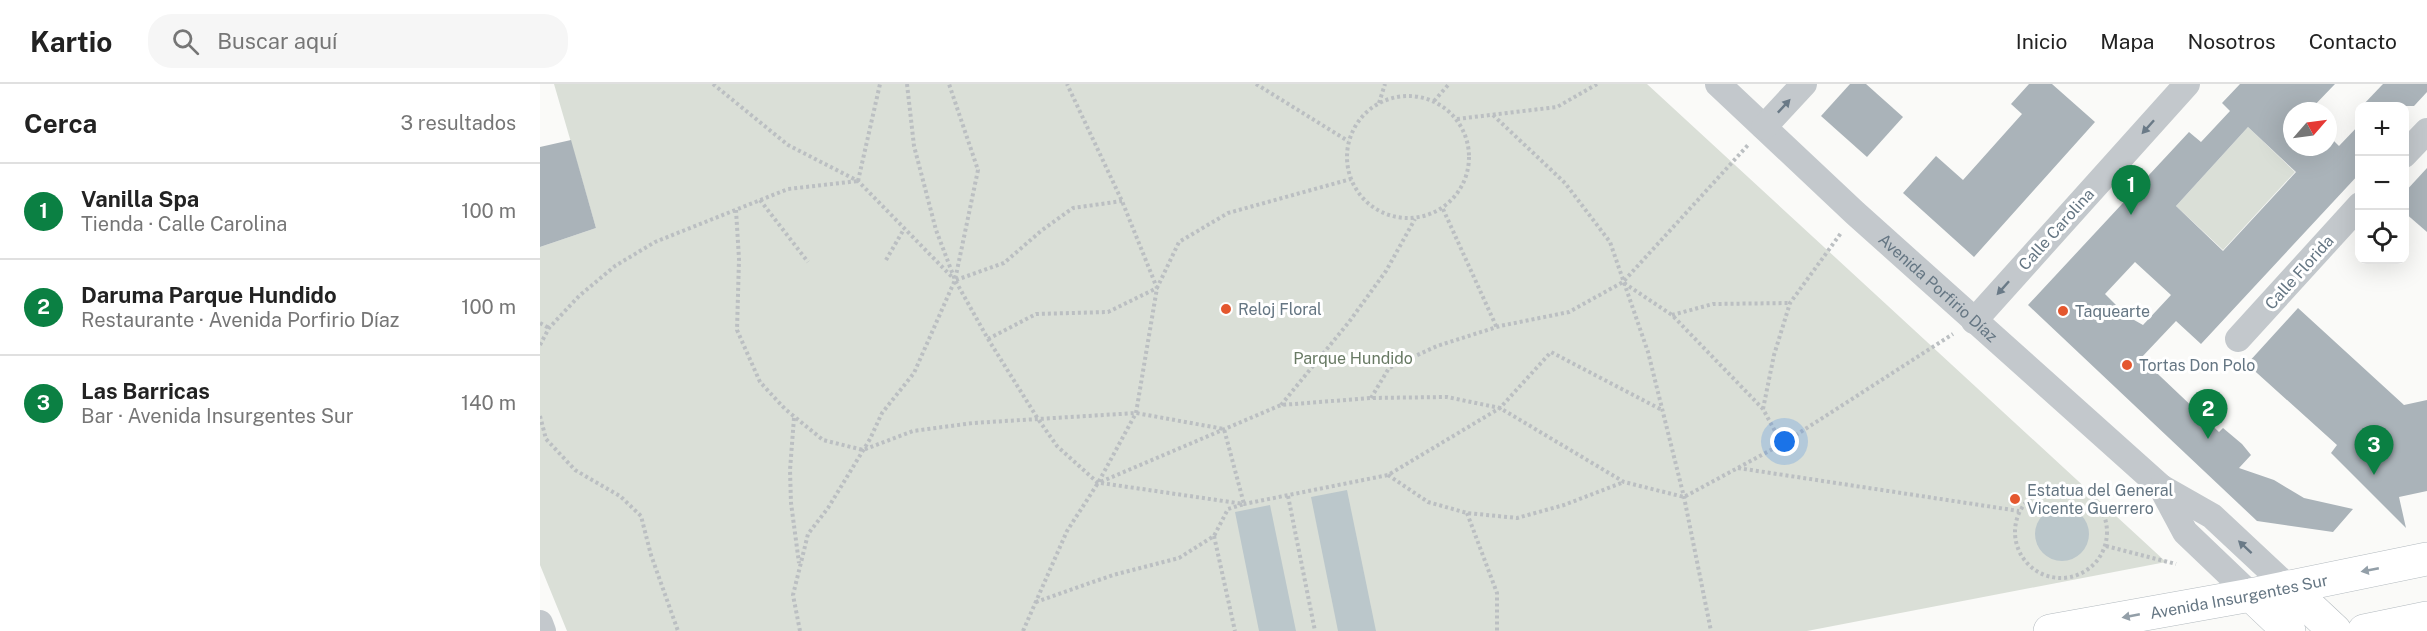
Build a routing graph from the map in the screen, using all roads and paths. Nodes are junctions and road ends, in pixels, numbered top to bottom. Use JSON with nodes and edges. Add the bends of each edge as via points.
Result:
{"nodes":[{"id":1,"x":713,"y":84,"type":"edge"},
{"id":2,"x":879,"y":84,"type":"edge"},
{"id":3,"x":907,"y":84,"type":"edge"},
{"id":4,"x":949,"y":84,"type":"edge"},
{"id":5,"x":1067,"y":84,"type":"edge"},
{"id":6,"x":1256,"y":84,"type":"edge"},
{"id":7,"x":1385,"y":84,"type":"edge"},
{"id":8,"x":1449,"y":84,"type":"edge"},
{"id":9,"x":1597,"y":84,"type":"edge"},
{"id":10,"x":1718,"y":84,"type":"edge"},
{"id":11,"x":1804,"y":84,"type":"edge"},
{"id":12,"x":2187,"y":84,"type":"edge"},
{"id":13,"x":1434,"y":101,"type":"junction"},
{"id":14,"x":1379,"y":103,"type":"junction"},
{"id":15,"x":1493,"y":115,"type":"junction"},
{"id":16,"x":1457,"y":119,"type":"junction"},
{"id":17,"x":1764,"y":127,"type":"junction"},
{"id":18,"x":2427,"y":131,"type":"edge"},
{"id":19,"x":1348,"y":141,"type":"junction"},
{"id":20,"x":2409,"y":150,"type":"edge"},
{"id":21,"x":1351,"y":179,"type":"junction"},
{"id":22,"x":858,"y":181,"type":"junction"},
{"id":23,"x":760,"y":200,"type":"junction"},
{"id":24,"x":1122,"y":201,"type":"junction"},
{"id":25,"x":1443,"y":209,"type":"junction"},
{"id":26,"x":736,"y":210,"type":"junction"},
{"id":27,"x":2355,"y":210,"type":"edge"},
{"id":28,"x":1855,"y":213,"type":"junction"},
{"id":29,"x":1415,"y":219,"type":"junction"},
{"id":30,"x":904,"y":229,"type":"junction"},
{"id":31,"x":886,"y":260,"type":"dead end"},
{"id":32,"x":808,"y":262,"type":"dead end"},
{"id":33,"x":955,"y":280,"type":"junction"},
{"id":34,"x":1623,"y":282,"type":"junction"},
{"id":35,"x":1157,"y":288,"type":"junction"},
{"id":36,"x":1790,"y":303,"type":"junction"},
{"id":37,"x":1671,"y":315,"type":"junction"},
{"id":38,"x":1974,"y":321,"type":"junction"},
{"id":39,"x":540,"y":323,"type":"edge"},
{"id":40,"x":549,"y":328,"type":"junction"},
{"id":41,"x":1497,"y":328,"type":"junction"},
{"id":42,"x":988,"y":339,"type":"junction"},
{"id":43,"x":2238,"y":339,"type":"dead end"},
{"id":44,"x":540,"y":345,"type":"edge"},
{"id":45,"x":1371,"y":399,"type":"junction"},
{"id":46,"x":1281,"y":405,"type":"junction"},
{"id":47,"x":1500,"y":408,"type":"junction"},
{"id":48,"x":1763,"y":409,"type":"junction"},
{"id":49,"x":1662,"y":410,"type":"junction"},
{"id":50,"x":1137,"y":413,"type":"junction"},
{"id":51,"x":540,"y":416,"type":"edge"},
{"id":52,"x":794,"y":417,"type":"junction"},
{"id":53,"x":1038,"y":419,"type":"junction"},
{"id":54,"x":1224,"y":429,"type":"junction"},
{"id":55,"x":1782,"y":444,"type":"junction"},
{"id":56,"x":863,"y":450,"type":"junction"},
{"id":57,"x":1738,"y":468,"type":"junction"},
{"id":58,"x":1388,"y":475,"type":"junction"},
{"id":59,"x":1624,"y":482,"type":"junction"},
{"id":60,"x":1098,"y":483,"type":"junction"},
{"id":61,"x":2161,"y":487,"type":"junction"},
{"id":62,"x":1288,"y":496,"type":"junction"},
{"id":63,"x":1684,"y":497,"type":"junction"},
{"id":64,"x":1244,"y":504,"type":"junction"},
{"id":65,"x":2019,"y":511,"type":"junction"},
{"id":66,"x":1467,"y":513,"type":"junction"},
{"id":67,"x":1214,"y":536,"type":"junction"},
{"id":68,"x":2106,"y":546,"type":"junction"},
{"id":69,"x":2427,"y":559,"type":"edge"},
{"id":70,"x":2176,"y":564,"type":"dead end"},
{"id":71,"x":800,"y":567,"type":"junction"},
{"id":72,"x":2288,"y":587,"type":"junction"},
{"id":73,"x":2251,"y":595,"type":"junction"},
{"id":74,"x":1033,"y":603,"type":"junction"},
{"id":75,"x":2427,"y":618,"type":"edge"},
{"id":76,"x":540,"y":623,"type":"edge"},
{"id":77,"x":543,"y":631,"type":"edge"},
{"id":78,"x":678,"y":631,"type":"edge"},
{"id":79,"x":800,"y":631,"type":"edge"},
{"id":80,"x":1023,"y":631,"type":"edge"},
{"id":81,"x":1235,"y":631,"type":"edge"},
{"id":82,"x":1316,"y":631,"type":"edge"},
{"id":83,"x":1497,"y":631,"type":"edge"},
{"id":84,"x":1711,"y":631,"type":"edge"},
{"id":85,"x":2050,"y":631,"type":"edge"},
{"id":86,"x":2289,"y":631,"type":"edge"},
{"id":87,"x":2335,"y":631,"type":"edge"},
{"id":88,"x":2364,"y":631,"type":"edge"}],
"edges":[{"from":1,"to":22,"type":"path","via":[[788,145]]},
{"from":2,"to":22,"type":"path"},
{"from":3,"to":33,"type":"path","via":[[917,157],[936,230]]},
{"from":4,"to":33,"type":"path","via":[[978,170]]},
{"from":5,"to":24,"type":"path"},
{"from":6,"to":19,"type":"path"},
{"from":7,"to":14,"type":"path"},
{"from":8,"to":13,"type":"path"},
{"from":9,"to":15,"type":"path","via":[[1557,107]]},
{"from":10,"to":17,"type":"street","name":"Avenida Porfirio Díaz"},
{"from":17,"to":11,"type":"street","one_way":true},
{"from":12,"to":38,"type":"street","name":"Calle Carolina","one_way":true},
{"from":13,"to":14,"type":"path","via":[[1416,95],[1397,96]]},
{"from":13,"to":16,"type":"path"},
{"from":14,"to":19,"type":"path","via":[[1365,113]]},
{"from":15,"to":16,"type":"path"},
{"from":15,"to":34,"type":"path","via":[[1565,183],[1610,242]]},
{"from":16,"to":25,"type":"path","via":[[1467,137],[1467,177],[1458,195]]},
{"from":17,"to":28,"type":"street","name":"Avenida Porfirio Díaz"},
{"from":17,"to":34,"type":"path"},
{"from":18,"to":20,"type":"street"},
{"from":19,"to":21,"type":"path"},
{"from":21,"to":29,"type":"path","via":[[1365,201],[1380,212]]},
{"from":21,"to":35,"type":"path","via":[[1228,213],[1179,242]]},
{"from":22,"to":23,"type":"path","via":[[788,189]]},
{"from":22,"to":30,"type":"path"},
{"from":23,"to":26,"type":"path"},
{"from":23,"to":32,"type":"path"},
{"from":24,"to":33,"type":"path","via":[[1073,208],[1004,263]]},
{"from":24,"to":35,"type":"path"},
{"from":25,"to":29,"type":"path"},
{"from":25,"to":41,"type":"path"},
{"from":26,"to":40,"type":"path","via":[[655,242],[615,266]]},
{"from":26,"to":52,"type":"path","via":[[740,259],[737,330],[760,382]]},
{"from":27,"to":43,"type":"street","name":"Calle Florida"},
{"from":28,"to":36,"type":"path"},
{"from":28,"to":38,"type":"street","name":"Avenida Porfirio Díaz"},
{"from":29,"to":46,"type":"path","via":[[1386,272]]},
{"from":30,"to":31,"type":"path"},
{"from":30,"to":33,"type":"path"},
{"from":33,"to":42,"type":"path"},
{"from":33,"to":56,"type":"path","via":[[914,373],[882,413]]},
{"from":34,"to":37,"type":"path"},
{"from":34,"to":41,"type":"path","via":[[1569,312]]},
{"from":34,"to":49,"type":"path"},
{"from":35,"to":42,"type":"path","via":[[1108,312],[1036,314]]},
{"from":35,"to":50,"type":"path"},
{"from":36,"to":37,"type":"path","via":[[1713,304]]},
{"from":36,"to":48,"type":"path"},
{"from":37,"to":48,"type":"path"},
{"from":38,"to":55,"type":"path"},
{"from":38,"to":61,"type":"street","name":"Avenida Porfirio Díaz"},
{"from":39,"to":40,"type":"path"},
{"from":40,"to":44,"type":"path"},
{"from":41,"to":45,"type":"path","via":[[1437,346],[1389,368]]},
{"from":42,"to":53,"type":"path"},
{"from":45,"to":46,"type":"path"},
{"from":45,"to":47,"type":"path","via":[[1447,397]]},
{"from":46,"to":54,"type":"path"},
{"from":47,"to":49,"type":"path","via":[[1551,352]]},
{"from":47,"to":58,"type":"path"},
{"from":47,"to":59,"type":"path"},
{"from":48,"to":55,"type":"path"},
{"from":49,"to":63,"type":"path"},
{"from":50,"to":53,"type":"path"},
{"from":50,"to":54,"type":"path"},
{"from":50,"to":60,"type":"path"},
{"from":51,"to":78,"type":"path","via":[[546,439],[575,470],[620,496],[640,516]]},
{"from":52,"to":56,"type":"path","via":[[823,440]]},
{"from":52,"to":71,"type":"path","via":[[791,504]]},
{"from":53,"to":56,"type":"path","via":[[913,431]]},
{"from":53,"to":60,"type":"path","via":[[1057,446]]},
{"from":54,"to":60,"type":"path"},
{"from":54,"to":64,"type":"path"},
{"from":55,"to":57,"type":"path"},
{"from":56,"to":71,"type":"path","via":[[808,534]]},
{"from":57,"to":63,"type":"path"},
{"from":57,"to":65,"type":"path"},
{"from":58,"to":62,"type":"path"},
{"from":58,"to":66,"type":"path","via":[[1428,502]]},
{"from":59,"to":63,"type":"path"},
{"from":59,"to":66,"type":"path","via":[[1516,518]]},
{"from":60,"to":64,"type":"path"},
{"from":60,"to":74,"type":"path","via":[[1067,531]]},
{"from":72,"to":61,"type":"street","name":"Avenida Porfirio Díaz","one_way":true,"via":[[2212,516]]},
{"from":61,"to":73,"type":"street","name":"Avenida Porfirio Díaz","via":[[2185,532]]},
{"from":62,"to":64,"type":"path"},
{"from":62,"to":82,"type":"path"},
{"from":63,"to":84,"type":"path"},
{"from":64,"to":67,"type":"path","via":[[1228,509]]},
{"from":65,"to":68,"type":"path","via":[[2038,491],[2051,486],[2079,489],[2100,506],[2108,532]]},
{"from":65,"to":68,"type":"path","via":[[2015,525],[2017,546],[2027,564],[2038,573],[2058,578],[2078,576],[2091,569]]},
{"from":66,"to":83,"type":"path","via":[[1497,593]]},
{"from":67,"to":74,"type":"path","via":[[1179,558],[1113,575]]},
{"from":67,"to":81,"type":"path"},
{"from":68,"to":70,"type":"path"},
{"from":69,"to":72,"type":"main road","name":"Avenida Insurgentes Sur","one_way":true},
{"from":71,"to":79,"type":"path","via":[[793,595]]},
{"from":72,"to":73,"type":"main road","name":"Avenida Insurgentes Sur"},
{"from":72,"to":87,"type":"main road","name":"Avenida Porfirio Díaz"},
{"from":73,"to":85,"type":"main road","name":"Avenida Insurgentes Sur","one_way":true},
{"from":73,"to":86,"type":"main road","name":"Avenida Porfirio Díaz"},
{"from":74,"to":80,"type":"path"},
{"from":75,"to":88,"type":"main road"},
{"from":76,"to":77,"type":"street"}]}
